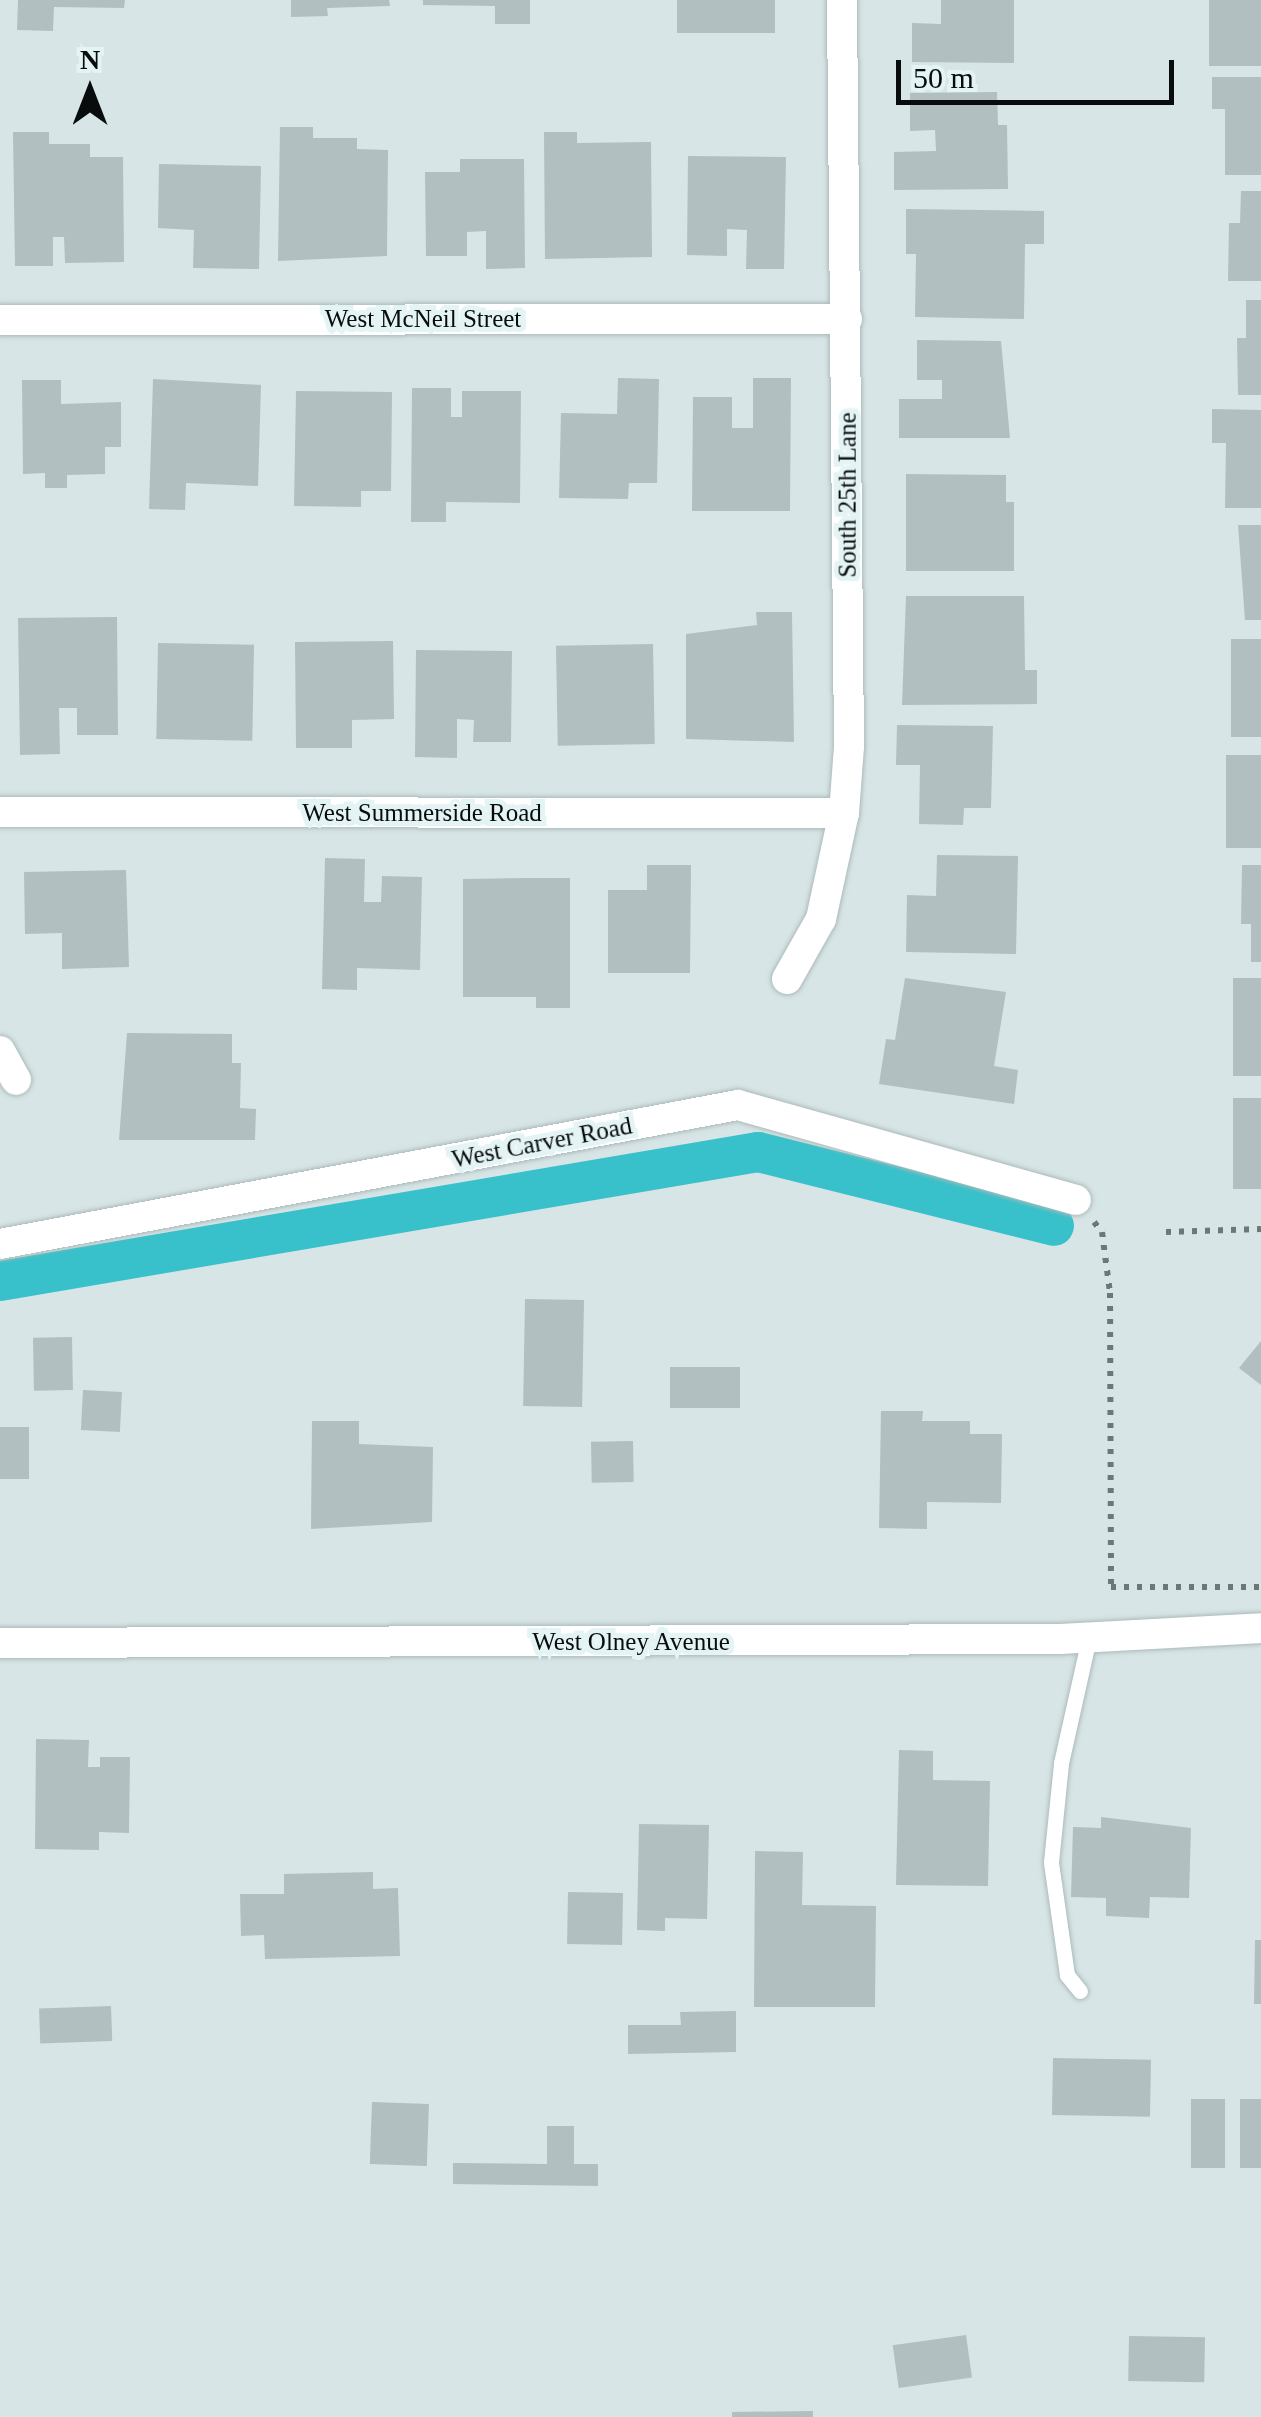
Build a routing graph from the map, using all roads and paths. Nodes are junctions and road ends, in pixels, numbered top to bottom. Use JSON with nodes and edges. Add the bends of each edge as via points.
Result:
{"nodes":[{"id":1,"x":842,"y":0,"type":"edge"},
{"id":2,"x":847,"y":319,"type":"junction"},
{"id":3,"x":0,"y":320,"type":"edge"},
{"id":4,"x":0,"y":812,"type":"edge"},
{"id":5,"x":844,"y":814,"type":"junction"},
{"id":6,"x":787,"y":979,"type":"dead end"},
{"id":7,"x":0,"y":1051,"type":"edge"},
{"id":8,"x":16,"y":1080,"type":"dead end"},
{"id":9,"x":1076,"y":1200,"type":"dead end"},
{"id":10,"x":1261,"y":1230,"type":"edge"},
{"id":11,"x":1102,"y":1232,"type":"dead end"},
{"id":12,"x":1166,"y":1232,"type":"dead end"},
{"id":13,"x":0,"y":1244,"type":"edge"},
{"id":14,"x":1261,"y":1587,"type":"edge"},
{"id":15,"x":1261,"y":1628,"type":"edge"},
{"id":16,"x":1089,"y":1638,"type":"junction"},
{"id":17,"x":0,"y":1643,"type":"edge"},
{"id":18,"x":1080,"y":1991,"type":"dead end"}],
"edges":[{"from":1,"to":2,"type":"street","name":"South 25th Lane"},
{"from":2,"to":3,"type":"street","name":"West McNeil Street"},
{"from":2,"to":5,"type":"street","name":"South 25th Lane"},
{"from":4,"to":5,"type":"street","name":"West Summerside Road"},
{"from":5,"to":6,"type":"street","name":"South 25th Lane","via":[[822,919]]},
{"from":7,"to":8,"type":"street"},
{"from":9,"to":13,"type":"street","name":"West Carver Road","via":[[738,1105]]},
{"from":10,"to":12,"type":"path"},
{"from":11,"to":14,"type":"path","via":[[1112,1344],[1106,1409],[1111,1587]]},
{"from":15,"to":16,"type":"street","name":"West Olney Avenue"},
{"from":16,"to":17,"type":"street","name":"West Olney Avenue"},
{"from":16,"to":18,"type":"lane","via":[[1061,1763],[1051,1862],[1068,1975]]}]}
